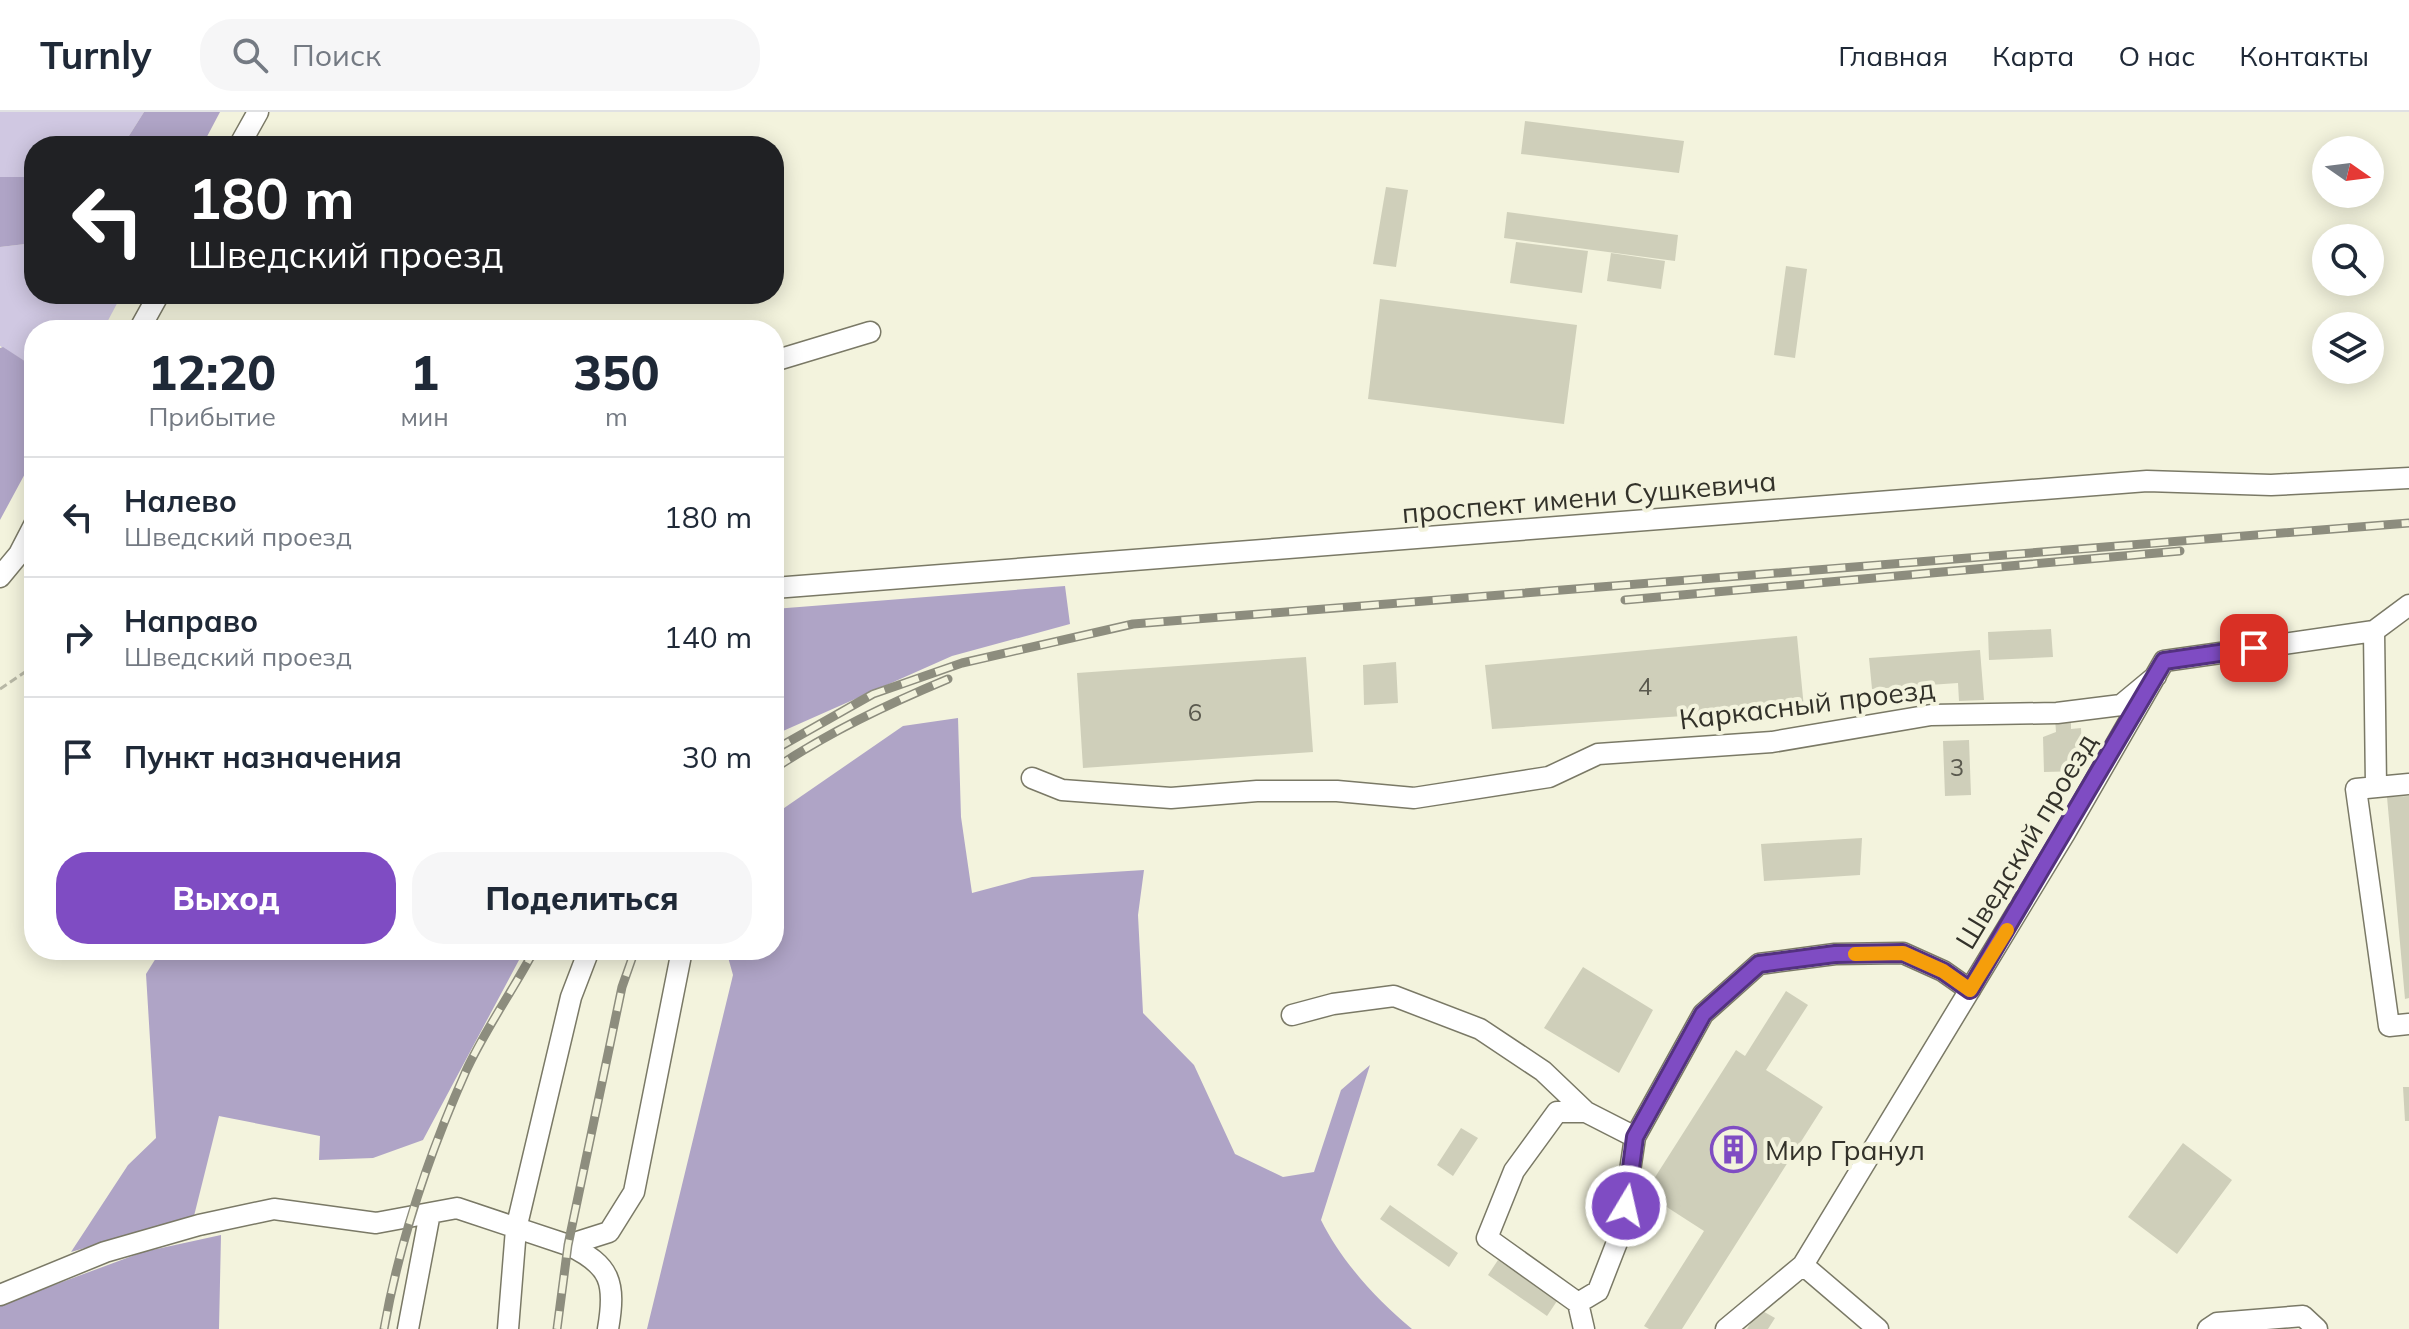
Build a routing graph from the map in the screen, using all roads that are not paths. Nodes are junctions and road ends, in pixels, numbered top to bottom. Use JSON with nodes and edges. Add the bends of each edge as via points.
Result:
{"nodes":[{"id":1,"x":258,"y":112,"type":"edge"},
{"id":2,"x":245,"y":136,"type":"edge"},
{"id":3,"x":870,"y":332,"type":"dead end"},
{"id":4,"x":784,"y":358,"type":"edge"},
{"id":5,"x":2409,"y":478,"type":"edge"},
{"id":6,"x":24,"y":557,"type":"edge"},
{"id":7,"x":0,"y":577,"type":"edge"},
{"id":8,"x":784,"y":587,"type":"edge"},
{"id":9,"x":2409,"y":605,"type":"edge"},
{"id":10,"x":2374,"y":631,"type":"junction"},
{"id":11,"x":2156,"y":676,"type":"junction"},
{"id":12,"x":1032,"y":778,"type":"dead end"},
{"id":13,"x":2409,"y":784,"type":"edge"},
{"id":14,"x":2376,"y":786,"type":"junction"},
{"id":15,"x":585,"y":960,"type":"edge"},
{"id":16,"x":680,"y":960,"type":"edge"},
{"id":17,"x":1970,"y":990,"type":"junction"},
{"id":18,"x":1292,"y":1015,"type":"dead end"},
{"id":19,"x":2409,"y":1024,"type":"edge"},
{"id":20,"x":1586,"y":1112,"type":"junction"},
{"id":21,"x":1635,"y":1137,"type":"junction"},
{"id":22,"x":430,"y":1213,"type":"junction"},
{"id":23,"x":516,"y":1229,"type":"junction"},
{"id":24,"x":568,"y":1245,"type":"junction"},
{"id":25,"x":1803,"y":1265,"type":"junction"},
{"id":26,"x":0,"y":1295,"type":"edge"},
{"id":27,"x":1578,"y":1303,"type":"junction"},
{"id":28,"x":408,"y":1329,"type":"edge"},
{"id":29,"x":508,"y":1329,"type":"edge"},
{"id":30,"x":608,"y":1329,"type":"edge"},
{"id":31,"x":1584,"y":1329,"type":"edge"},
{"id":32,"x":1726,"y":1329,"type":"edge"},
{"id":33,"x":1878,"y":1329,"type":"edge"},
{"id":34,"x":2208,"y":1329,"type":"edge"},
{"id":35,"x":2317,"y":1329,"type":"edge"}],
"edges":[{"from":1,"to":2,"type":"street"},
{"from":3,"to":4,"type":"street"},
{"from":5,"to":8,"type":"street","name":"проспект имени Сушкевича","via":[[2271,485],[2147,481]]},
{"from":6,"to":7,"type":"street"},
{"from":9,"to":10,"type":"street","name":"Шведский проезд"},
{"from":10,"to":11,"type":"street","name":"Шведский проезд","via":[[2164,661]]},
{"from":10,"to":14,"type":"street"},
{"from":11,"to":12,"type":"street","name":"Каркасный проезд","via":[[2121,705],[2057,713],[1931,715],[1772,742],[1598,754],[1549,777],[1414,798],[1337,791],[1171,798],[1062,790]]},
{"from":11,"to":17,"type":"street","name":"Шведский проезд"},
{"from":13,"to":14,"type":"street"},
{"from":14,"to":19,"type":"street","via":[[2356,789],[2389,1026]]},
{"from":15,"to":23,"type":"street","via":[[571,997]]},
{"from":16,"to":24,"type":"street","via":[[634,1192],[609,1232]]},
{"from":17,"to":21,"type":"street","via":[[1903,953],[1835,954],[1759,964],[1703,1014]]},
{"from":17,"to":25,"type":"street","name":"Шведский проезд"},
{"from":18,"to":20,"type":"street","via":[[1394,996],[1480,1029],[1543,1071]]},
{"from":20,"to":21,"type":"street"},
{"from":20,"to":27,"type":"street","via":[[1557,1112],[1514,1171],[1487,1238]]},
{"from":21,"to":27,"type":"street","via":[[1621,1232],[1598,1291]]},
{"from":22,"to":23,"type":"street","via":[[457,1208]]},
{"from":22,"to":26,"type":"street","via":[[376,1223],[274,1209],[105,1252]]},
{"from":22,"to":28,"type":"street"},
{"from":23,"to":24,"type":"street"},
{"from":23,"to":29,"type":"street"},
{"from":24,"to":30,"type":"street","via":[[595,1258],[612,1282]]},
{"from":25,"to":32,"type":"street","name":"Шведский проезд"},
{"from":25,"to":33,"type":"street"},
{"from":27,"to":31,"type":"street"},
{"from":34,"to":35,"type":"street","via":[[2217,1323],[2303,1316]]}]}
